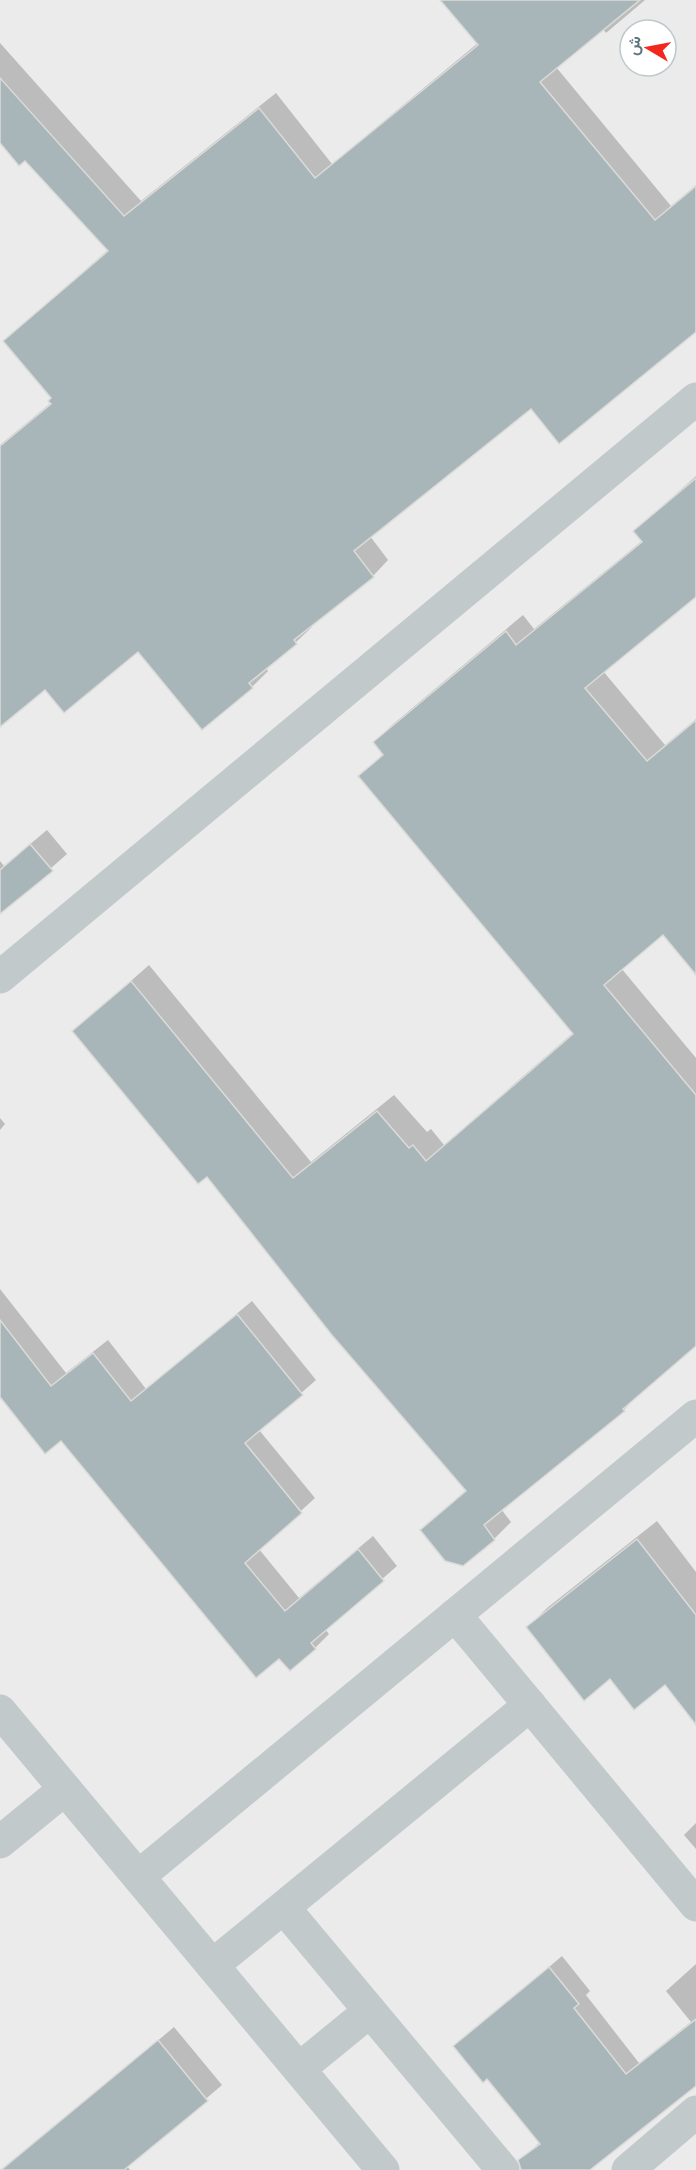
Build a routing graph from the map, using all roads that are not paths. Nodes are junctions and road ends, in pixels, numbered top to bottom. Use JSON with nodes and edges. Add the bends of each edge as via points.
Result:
{"nodes":[{"id":1,"x":696,"y":399,"type":"edge"},
{"id":2,"x":0,"y":977,"type":"edge"},
{"id":3,"x":696,"y":1416,"type":"edge"},
{"id":4,"x":455,"y":1615,"type":"junction"},
{"id":5,"x":530,"y":1705,"type":"junction"},
{"id":6,"x":0,"y":1711,"type":"edge"},
{"id":7,"x":65,"y":1789,"type":"junction"},
{"id":8,"x":0,"y":1842,"type":"edge"},
{"id":9,"x":139,"y":1876,"type":"junction"},
{"id":10,"x":696,"y":1905,"type":"edge"},
{"id":11,"x":284,"y":1908,"type":"junction"},
{"id":12,"x":213,"y":1965,"type":"junction"},
{"id":13,"x":370,"y":2011,"type":"junction"},
{"id":14,"x":299,"y":2069,"type":"junction"},
{"id":15,"x":696,"y":2112,"type":"edge"},
{"id":16,"x":383,"y":2170,"type":"edge"},
{"id":17,"x":503,"y":2170,"type":"edge"},
{"id":18,"x":628,"y":2170,"type":"edge"}],
"edges":[{"from":1,"to":2,"type":"street"},
{"from":3,"to":4,"type":"street"},
{"from":4,"to":5,"type":"street"},
{"from":4,"to":9,"type":"street"},
{"from":5,"to":10,"type":"street"},
{"from":5,"to":11,"type":"street"},
{"from":6,"to":7,"type":"street"},
{"from":7,"to":8,"type":"street"},
{"from":7,"to":9,"type":"street"},
{"from":9,"to":12,"type":"street"},
{"from":11,"to":12,"type":"street"},
{"from":11,"to":13,"type":"street"},
{"from":12,"to":14,"type":"street"},
{"from":13,"to":14,"type":"street"},
{"from":13,"to":17,"type":"street"},
{"from":14,"to":16,"type":"street"},
{"from":15,"to":18,"type":"street"}]}
